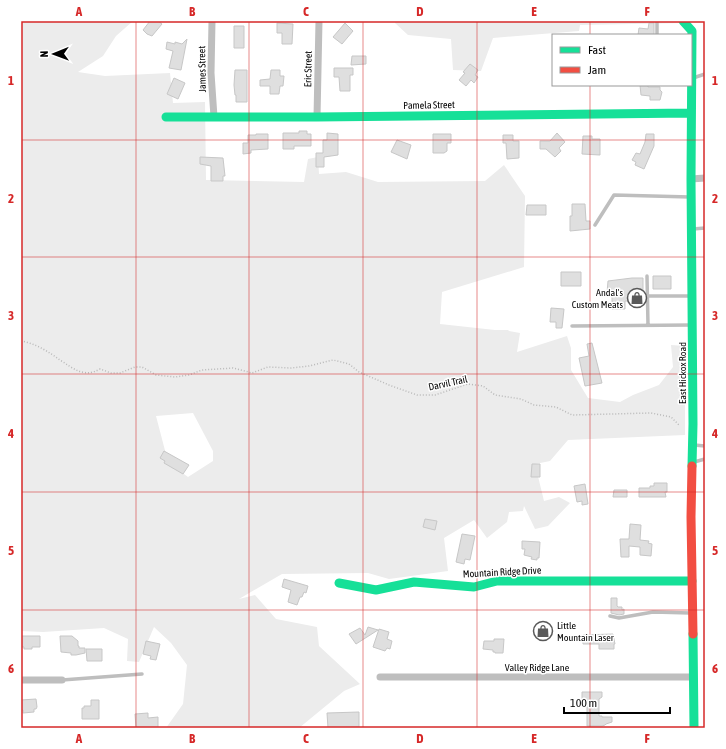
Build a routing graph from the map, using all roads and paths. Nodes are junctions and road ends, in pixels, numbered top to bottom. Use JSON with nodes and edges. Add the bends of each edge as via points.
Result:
{"nodes":[{"id":1,"x":212,"y":21,"type":"edge"},
{"id":2,"x":319,"y":21,"type":"edge"},
{"id":3,"x":657,"y":21,"type":"edge"},
{"id":4,"x":683,"y":21,"type":"edge"},
{"id":5,"x":657,"y":34,"type":"edge"},
{"id":6,"x":705,"y":74,"type":"edge"},
{"id":7,"x":692,"y":78,"type":"edge"},
{"id":8,"x":692,"y":86,"type":"edge"},
{"id":9,"x":691,"y":113,"type":"junction"},
{"id":10,"x":166,"y":117,"type":"dead end"},
{"id":11,"x":214,"y":117,"type":"junction"},
{"id":12,"x":317,"y":117,"type":"junction"},
{"id":13,"x":705,"y":178,"type":"edge"},
{"id":14,"x":691,"y":179,"type":"junction"},
{"id":15,"x":691,"y":198,"type":"junction"},
{"id":16,"x":595,"y":225,"type":"dead end"},
{"id":17,"x":705,"y":228,"type":"edge"},
{"id":18,"x":692,"y":229,"type":"junction"},
{"id":19,"x":647,"y":276,"type":"dead end"},
{"id":20,"x":648,"y":296,"type":"junction"},
{"id":21,"x":693,"y":296,"type":"junction"},
{"id":22,"x":693,"y":324,"type":"junction"},
{"id":23,"x":648,"y":325,"type":"junction"},
{"id":24,"x":572,"y":326,"type":"dead end"},
{"id":25,"x":21,"y":340,"type":"edge"},
{"id":26,"x":679,"y":425,"type":"dead end"},
{"id":27,"x":693,"y":445,"type":"junction"},
{"id":28,"x":705,"y":446,"type":"edge"},
{"id":29,"x":705,"y":458,"type":"edge"},
{"id":30,"x":692,"y":462,"type":"junction"},
{"id":31,"x":692,"y":580,"type":"junction"},
{"id":32,"x":338,"y":583,"type":"dead end"},
{"id":33,"x":693,"y":613,"type":"junction"},
{"id":34,"x":610,"y":616,"type":"dead end"},
{"id":35,"x":142,"y":674,"type":"dead end"},
{"id":36,"x":380,"y":677,"type":"dead end"},
{"id":37,"x":693,"y":677,"type":"junction"},
{"id":38,"x":21,"y":680,"type":"edge"},
{"id":39,"x":62,"y":680,"type":"joint"},
{"id":40,"x":694,"y":728,"type":"edge"}],
"edges":[{"from":1,"to":11,"type":"street","name":"James Street","via":[[211,73]]},
{"from":2,"to":12,"type":"street","name":"Eric Street"},
{"from":3,"to":5,"type":"lane"},
{"from":4,"to":7,"type":"street","name":"East Hickox Road","via":[[692,31]]},
{"from":6,"to":7,"type":"lane"},
{"from":8,"to":9,"type":"street","name":"East Hickox Road"},
{"from":9,"to":12,"type":"street","name":"Pamela Street"},
{"from":9,"to":14,"type":"street","name":"East Hickox Road"},
{"from":10,"to":11,"type":"street","name":"Pamela Street"},
{"from":11,"to":12,"type":"street","name":"Pamela Street"},
{"from":13,"to":14,"type":"street"},
{"from":14,"to":15,"type":"street","name":"East Hickox Road"},
{"from":15,"to":16,"type":"lane","via":[[614,195]]},
{"from":15,"to":18,"type":"street","name":"East Hickox Road"},
{"from":17,"to":18,"type":"lane"},
{"from":18,"to":21,"type":"street","name":"East Hickox Road"},
{"from":19,"to":20,"type":"lane"},
{"from":20,"to":21,"type":"lane"},
{"from":20,"to":23,"type":"lane"},
{"from":21,"to":22,"type":"street","name":"East Hickox Road"},
{"from":22,"to":23,"type":"lane"},
{"from":22,"to":27,"type":"street","name":"East Hickox Road"},
{"from":23,"to":24,"type":"lane"},
{"from":25,"to":26,"type":"path","name":"Darvil Trail","via":[[30,342],[80,372],[93,373],[100,369],[120,373],[142,367],[156,375],[175,377],[202,370],[233,368],[252,373],[268,367],[291,368],[333,360],[349,364],[359,372],[417,395],[435,395],[468,384],[483,386],[495,395],[521,399],[534,405],[556,407],[572,415],[651,413],[671,417]]},
{"from":27,"to":28,"type":"lane"},
{"from":27,"to":30,"type":"street","name":"East Hickox Road"},
{"from":29,"to":30,"type":"lane"},
{"from":30,"to":31,"type":"street","name":"East Hickox Road"},
{"from":31,"to":32,"type":"street","name":"Mountain Ridge Drive","via":[[497,582],[474,587],[414,582],[376,590]]},
{"from":31,"to":33,"type":"street","name":"East Hickox Road"},
{"from":33,"to":34,"type":"lane","via":[[653,612],[619,618]]},
{"from":33,"to":37,"type":"street","name":"East Hickox Road"},
{"from":35,"to":39,"type":"lane"},
{"from":36,"to":37,"type":"street","name":"Valley Ridge Lane"},
{"from":37,"to":40,"type":"street","name":"East Hickox Road"},
{"from":38,"to":39,"type":"street"}]}
